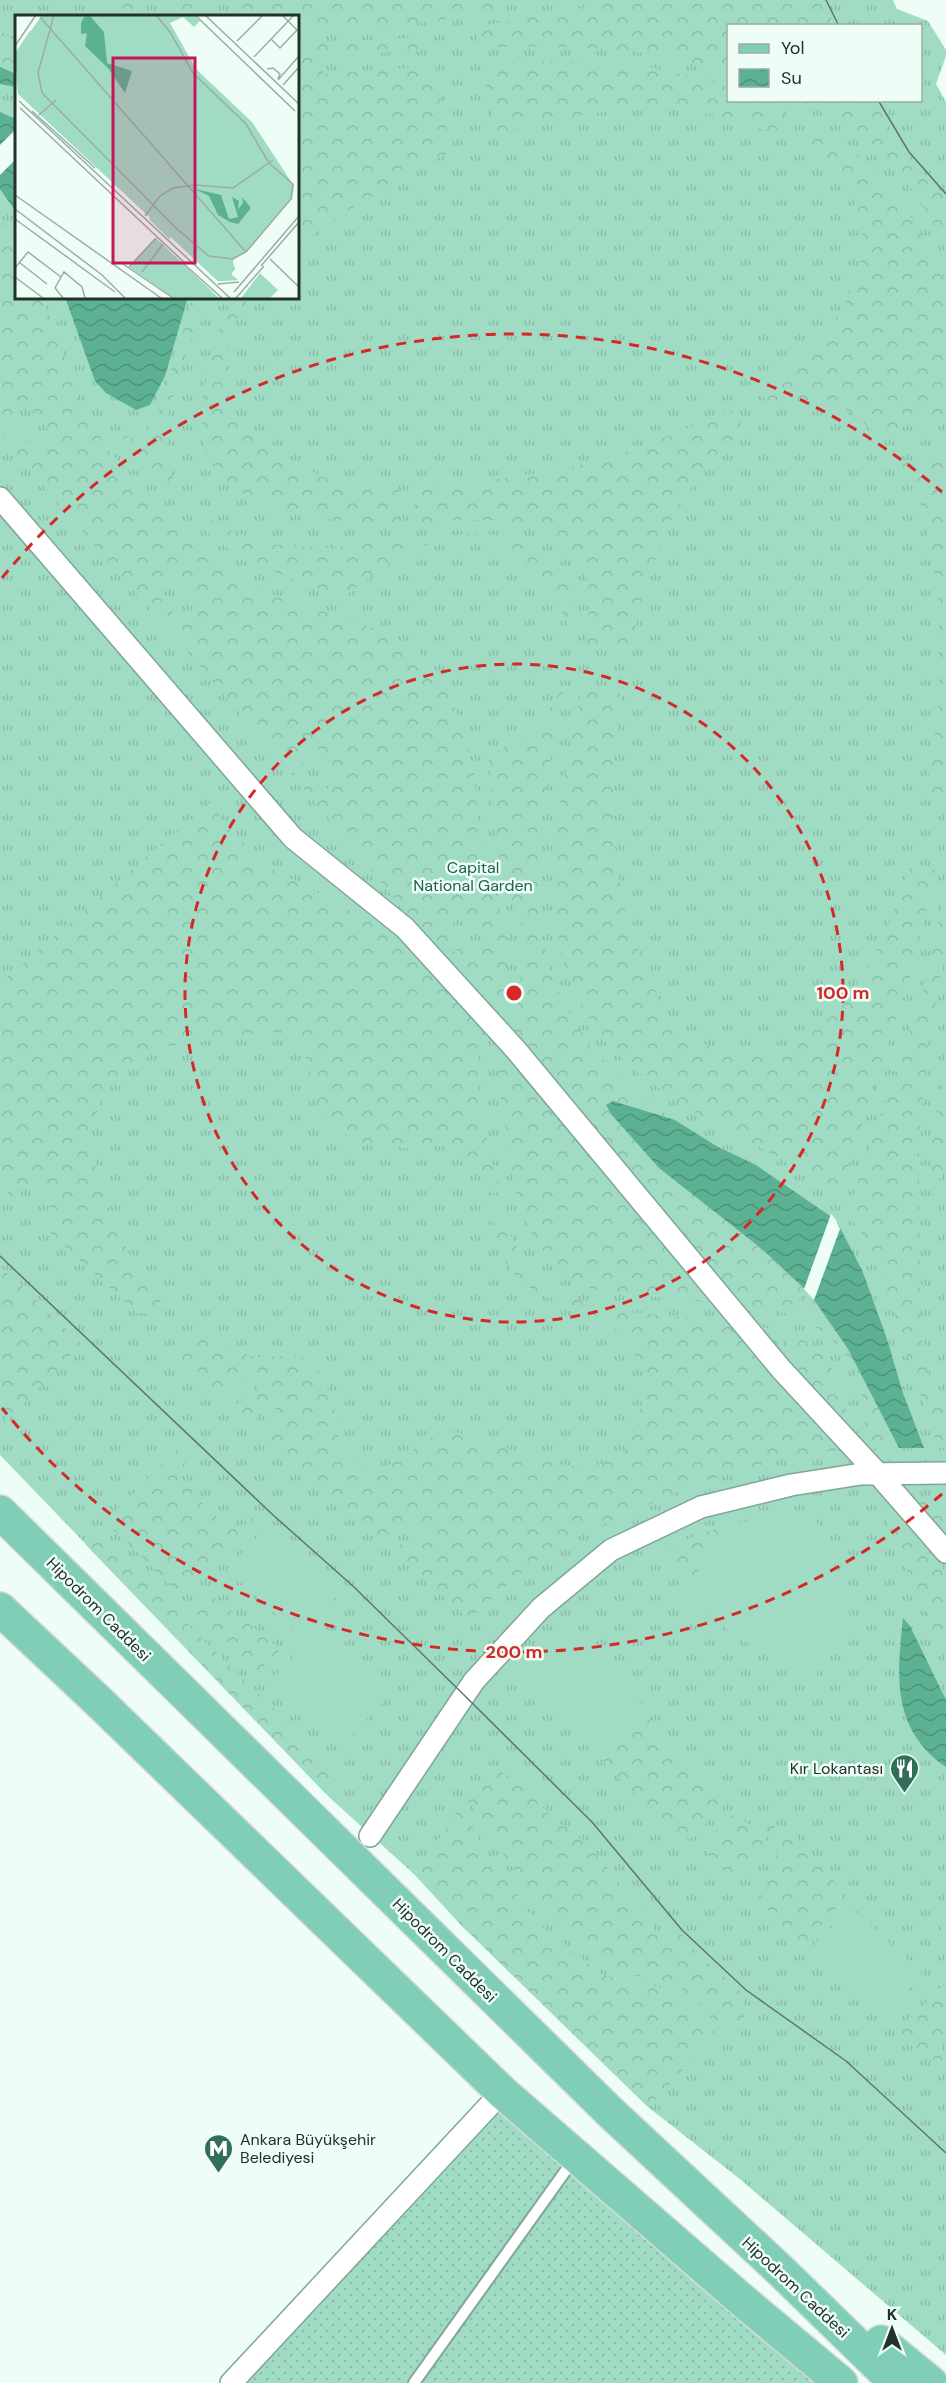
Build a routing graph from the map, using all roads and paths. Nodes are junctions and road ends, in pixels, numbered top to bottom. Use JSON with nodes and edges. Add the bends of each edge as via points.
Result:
{"nodes":[{"id":1,"x":0,"y":498,"type":"edge"},
{"id":2,"x":946,"y":1473,"type":"edge"},
{"id":3,"x":879,"y":1474,"type":"junction"},
{"id":4,"x":0,"y":1512,"type":"edge"},
{"id":5,"x":946,"y":1552,"type":"edge"},
{"id":6,"x":0,"y":1610,"type":"edge"},
{"id":7,"x":370,"y":1836,"type":"dead end"},
{"id":8,"x":502,"y":2092,"type":"junction"},
{"id":9,"x":576,"y":2156,"type":"junction"},
{"id":10,"x":782,"y":2272,"type":"junction"},
{"id":11,"x":743,"y":2301,"type":"junction"},
{"id":12,"x":231,"y":2383,"type":"edge"},
{"id":13,"x":414,"y":2383,"type":"edge"},
{"id":14,"x":821,"y":2383,"type":"edge"},
{"id":15,"x":841,"y":2383,"type":"edge"},
{"id":16,"x":896,"y":2383,"type":"edge"},
{"id":17,"x":931,"y":2383,"type":"edge"}],
"edges":[{"from":1,"to":3,"type":"street","via":[[293,838],[405,928],[516,1050],[781,1369]]},
{"from":2,"to":3,"type":"street"},
{"from":3,"to":5,"type":"street"},
{"from":3,"to":7,"type":"street","via":[[790,1485],[701,1507],[611,1550],[541,1608],[474,1681]]},
{"from":4,"to":10,"type":"main road","name":"Hipodrom Caddesi","via":[[600,2103]]},
{"from":6,"to":8,"type":"main road"},
{"from":8,"to":9,"type":"main road"},
{"from":8,"to":12,"type":"street"},
{"from":9,"to":11,"type":"main road"},
{"from":9,"to":13,"type":"lane"},
{"from":10,"to":16,"type":"main road","name":"Hipodrom Caddesi"},
{"from":10,"to":17,"type":"main road","via":[[885,2344]]},
{"from":11,"to":14,"type":"main road"},
{"from":11,"to":15,"type":"main road"}]}
